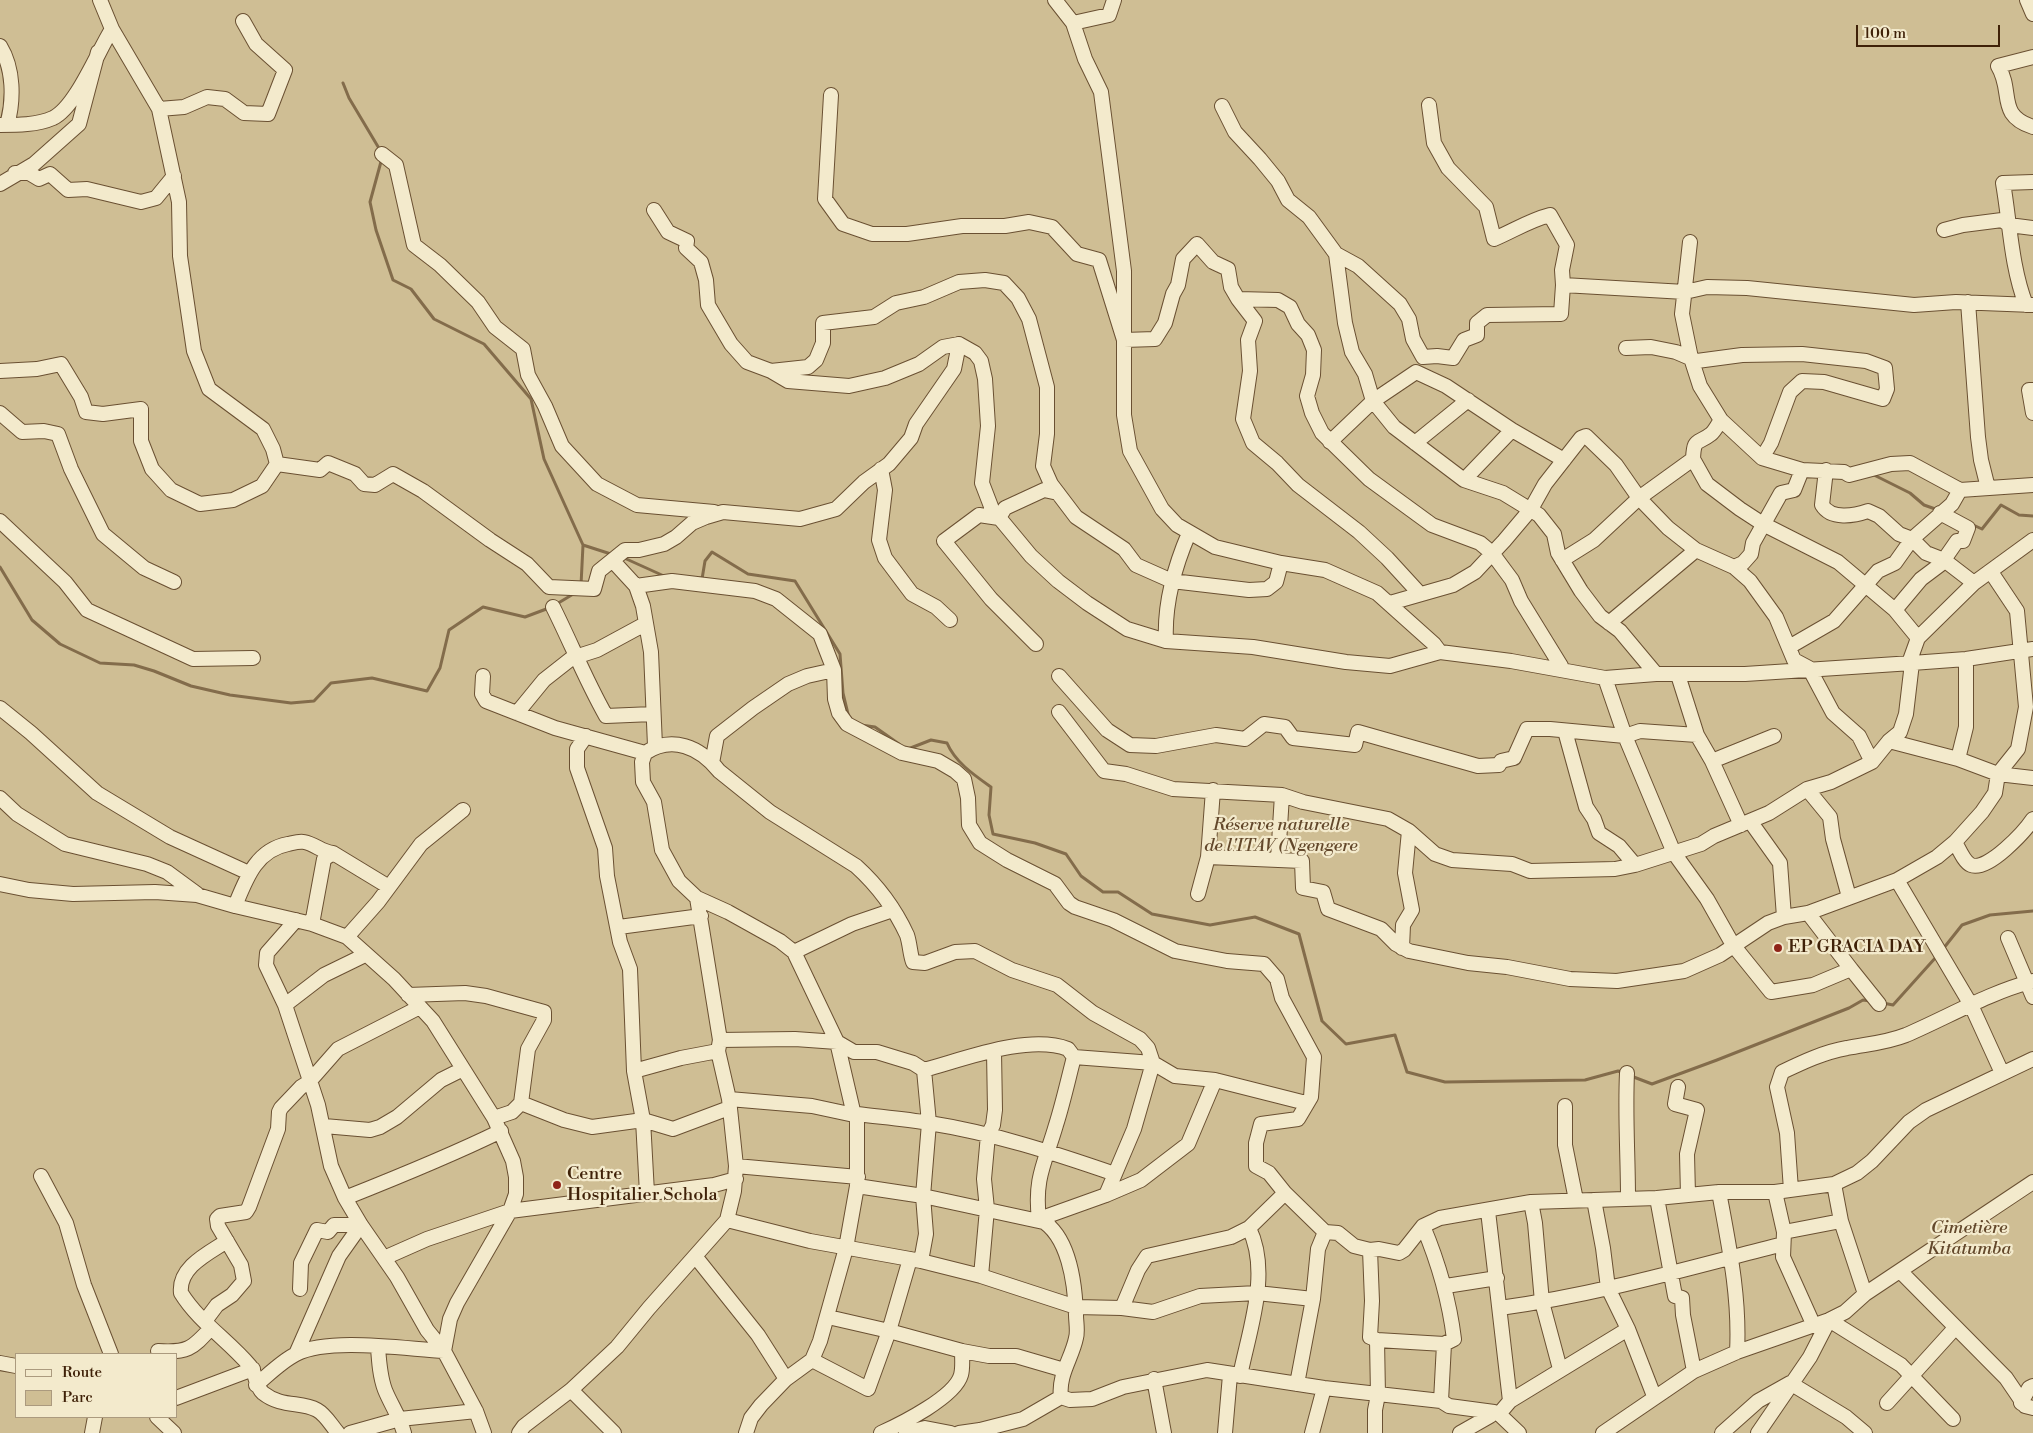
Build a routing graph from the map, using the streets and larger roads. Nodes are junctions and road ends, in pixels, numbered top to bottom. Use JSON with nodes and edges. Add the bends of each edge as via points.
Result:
{"nodes":[{"id":1,"x":100,"y":0,"type":"edge"},
{"id":2,"x":1055,"y":0,"type":"edge"},
{"id":3,"x":1114,"y":0,"type":"edge"},
{"id":4,"x":2027,"y":0,"type":"edge"},
{"id":5,"x":2033,"y":14,"type":"edge"},
{"id":6,"x":243,"y":21,"type":"dead end"},
{"id":7,"x":1073,"y":22,"type":"junction"},
{"id":8,"x":112,"y":29,"type":"junction"},
{"id":9,"x":0,"y":46,"type":"edge"},
{"id":10,"x":98,"y":52,"type":"junction"},
{"id":11,"x":2033,"y":57,"type":"edge"},
{"id":12,"x":831,"y":95,"type":"dead end"},
{"id":13,"x":1429,"y":105,"type":"dead end"},
{"id":14,"x":1222,"y":106,"type":"dead end"},
{"id":15,"x":159,"y":110,"type":"junction"},
{"id":16,"x":4,"y":125,"type":"edge"},
{"id":17,"x":2033,"y":127,"type":"edge"},
{"id":18,"x":382,"y":154,"type":"dead end"},
{"id":19,"x":15,"y":173,"type":"junction"},
{"id":20,"x":174,"y":176,"type":"junction"},
{"id":21,"x":2033,"y":182,"type":"edge"},
{"id":22,"x":0,"y":184,"type":"edge"},
{"id":23,"x":654,"y":210,"type":"dead end"},
{"id":24,"x":2008,"y":225,"type":"junction"},
{"id":25,"x":2033,"y":228,"type":"edge"},
{"id":26,"x":1944,"y":230,"type":"dead end"},
{"id":27,"x":1690,"y":242,"type":"dead end"},
{"id":28,"x":1336,"y":254,"type":"junction"},
{"id":29,"x":1563,"y":285,"type":"junction"},
{"id":30,"x":1685,"y":292,"type":"junction"},
{"id":31,"x":1238,"y":299,"type":"junction"},
{"id":32,"x":1968,"y":302,"type":"junction"},
{"id":33,"x":2029,"y":305,"type":"edge"},
{"id":34,"x":1124,"y":340,"type":"junction"},
{"id":35,"x":959,"y":344,"type":"junction"},
{"id":36,"x":1626,"y":348,"type":"dead end"},
{"id":37,"x":1691,"y":358,"type":"junction"},
{"id":38,"x":0,"y":371,"type":"edge"},
{"id":39,"x":771,"y":371,"type":"junction"},
{"id":40,"x":2033,"y":390,"type":"edge"},
{"id":41,"x":1468,"y":400,"type":"junction"},
{"id":42,"x":1372,"y":401,"type":"junction"},
{"id":43,"x":0,"y":413,"type":"edge"},
{"id":44,"x":2033,"y":413,"type":"edge"},
{"id":45,"x":1721,"y":420,"type":"junction"},
{"id":46,"x":1512,"y":430,"type":"junction"},
{"id":47,"x":1330,"y":442,"type":"junction"},
{"id":48,"x":1415,"y":443,"type":"junction"},
{"id":49,"x":1762,"y":458,"type":"junction"},
{"id":50,"x":1693,"y":459,"type":"junction"},
{"id":51,"x":1564,"y":460,"type":"junction"},
{"id":52,"x":277,"y":464,"type":"junction"},
{"id":53,"x":881,"y":469,"type":"junction"},
{"id":54,"x":1802,"y":470,"type":"junction"},
{"id":55,"x":1826,"y":470,"type":"junction"},
{"id":56,"x":1464,"y":480,"type":"junction"},
{"id":57,"x":2033,"y":485,"type":"edge"},
{"id":58,"x":1988,"y":488,"type":"junction"},
{"id":59,"x":1960,"y":490,"type":"junction"},
{"id":60,"x":1058,"y":493,"type":"junction"},
{"id":61,"x":1639,"y":498,"type":"junction"},
{"id":62,"x":1530,"y":509,"type":"junction"},
{"id":63,"x":1942,"y":511,"type":"junction"},
{"id":64,"x":722,"y":512,"type":"junction"},
{"id":65,"x":999,"y":518,"type":"junction"},
{"id":66,"x":0,"y":521,"type":"edge"},
{"id":67,"x":1763,"y":524,"type":"junction"},
{"id":68,"x":1188,"y":533,"type":"junction"},
{"id":69,"x":1912,"y":539,"type":"junction"},
{"id":70,"x":2033,"y":540,"type":"edge"},
{"id":71,"x":1696,"y":550,"type":"junction"},
{"id":72,"x":1492,"y":553,"type":"junction"},
{"id":73,"x":1562,"y":560,"type":"junction"},
{"id":74,"x":1944,"y":560,"type":"junction"},
{"id":75,"x":613,"y":561,"type":"junction"},
{"id":76,"x":1281,"y":563,"type":"junction"},
{"id":77,"x":1734,"y":567,"type":"junction"},
{"id":78,"x":1990,"y":572,"type":"junction"},
{"id":79,"x":1172,"y":581,"type":"junction"},
{"id":80,"x":174,"y":582,"type":"dead end"},
{"id":81,"x":1974,"y":583,"type":"junction"},
{"id":82,"x":636,"y":586,"type":"junction"},
{"id":83,"x":1866,"y":587,"type":"junction"},
{"id":84,"x":1420,"y":594,"type":"junction"},
{"id":85,"x":1390,"y":603,"type":"junction"},
{"id":86,"x":553,"y":607,"type":"dead end"},
{"id":87,"x":1895,"y":610,"type":"junction"},
{"id":88,"x":950,"y":620,"type":"dead end"},
{"id":89,"x":1609,"y":623,"type":"junction"},
{"id":90,"x":645,"y":624,"type":"junction"},
{"id":91,"x":1918,"y":638,"type":"junction"},
{"id":92,"x":1166,"y":641,"type":"junction"},
{"id":93,"x":1036,"y":644,"type":"dead end"},
{"id":94,"x":1789,"y":647,"type":"junction"},
{"id":95,"x":2028,"y":649,"type":"edge"},
{"id":96,"x":1440,"y":652,"type":"junction"},
{"id":97,"x":576,"y":655,"type":"junction"},
{"id":98,"x":253,"y":658,"type":"dead end"},
{"id":99,"x":1966,"y":659,"type":"junction"},
{"id":100,"x":1911,"y":663,"type":"junction"},
{"id":101,"x":1550,"y":668,"type":"junction"},
{"id":102,"x":1809,"y":668,"type":"junction"},
{"id":103,"x":834,"y":670,"type":"junction"},
{"id":104,"x":1656,"y":674,"type":"junction"},
{"id":105,"x":1678,"y":675,"type":"junction"},
{"id":106,"x":483,"y":676,"type":"dead end"},
{"id":107,"x":1059,"y":676,"type":"dead end"},
{"id":108,"x":1605,"y":678,"type":"junction"},
{"id":109,"x":2030,"y":707,"type":"edge"},
{"id":110,"x":0,"y":708,"type":"edge"},
{"id":111,"x":1060,"y":712,"type":"dead end"},
{"id":112,"x":517,"y":713,"type":"junction"},
{"id":113,"x":653,"y":714,"type":"junction"},
{"id":114,"x":1565,"y":730,"type":"junction"},
{"id":115,"x":1697,"y":735,"type":"junction"},
{"id":116,"x":586,"y":736,"type":"junction"},
{"id":117,"x":1625,"y":736,"type":"junction"},
{"id":118,"x":1774,"y":736,"type":"dead end"},
{"id":119,"x":1889,"y":741,"type":"junction"},
{"id":120,"x":650,"y":749,"type":"junction"},
{"id":121,"x":1958,"y":759,"type":"junction"},
{"id":122,"x":1712,"y":761,"type":"junction"},
{"id":123,"x":1872,"y":762,"type":"junction"},
{"id":124,"x":712,"y":763,"type":"junction"},
{"id":125,"x":1998,"y":774,"type":"junction"},
{"id":126,"x":2033,"y":778,"type":"edge"},
{"id":127,"x":1807,"y":789,"type":"junction"},
{"id":128,"x":1213,"y":790,"type":"junction"},
{"id":129,"x":1282,"y":795,"type":"junction"},
{"id":130,"x":0,"y":798,"type":"edge"},
{"id":131,"x":463,"y":810,"type":"dead end"},
{"id":132,"x":2033,"y":819,"type":"edge"},
{"id":133,"x":1746,"y":823,"type":"junction"},
{"id":134,"x":1409,"y":830,"type":"junction"},
{"id":135,"x":1955,"y":842,"type":"junction"},
{"id":136,"x":333,"y":853,"type":"junction"},
{"id":137,"x":1674,"y":853,"type":"junction"},
{"id":138,"x":1208,"y":857,"type":"junction"},
{"id":139,"x":1278,"y":859,"type":"junction"},
{"id":140,"x":1635,"y":865,"type":"junction"},
{"id":141,"x":249,"y":873,"type":"junction"},
{"id":142,"x":1897,"y":880,"type":"junction"},
{"id":143,"x":0,"y":884,"type":"edge"},
{"id":144,"x":388,"y":887,"type":"junction"},
{"id":145,"x":197,"y":894,"type":"junction"},
{"id":146,"x":1198,"y":894,"type":"dead end"},
{"id":147,"x":1849,"y":897,"type":"junction"},
{"id":148,"x":697,"y":898,"type":"junction"},
{"id":149,"x":235,"y":906,"type":"junction"},
{"id":150,"x":893,"y":910,"type":"junction"},
{"id":151,"x":1808,"y":913,"type":"junction"},
{"id":152,"x":701,"y":916,"type":"junction"},
{"id":153,"x":1784,"y":917,"type":"junction"},
{"id":154,"x":296,"y":920,"type":"junction"},
{"id":155,"x":312,"y":924,"type":"junction"},
{"id":156,"x":619,"y":927,"type":"junction"},
{"id":157,"x":347,"y":937,"type":"junction"},
{"id":158,"x":2008,"y":938,"type":"dead end"},
{"id":159,"x":1733,"y":945,"type":"junction"},
{"id":160,"x":1402,"y":948,"type":"junction"},
{"id":161,"x":794,"y":952,"type":"junction"},
{"id":162,"x":365,"y":955,"type":"junction"},
{"id":163,"x":1851,"y":969,"type":"junction"},
{"id":164,"x":2030,"y":982,"type":"edge"},
{"id":165,"x":408,"y":995,"type":"junction"},
{"id":166,"x":2033,"y":997,"type":"edge"},
{"id":167,"x":1879,"y":1004,"type":"dead end"},
{"id":168,"x":1970,"y":1004,"type":"junction"},
{"id":169,"x":285,"y":1005,"type":"junction"},
{"id":170,"x":420,"y":1007,"type":"junction"},
{"id":171,"x":837,"y":1042,"type":"junction"},
{"id":172,"x":719,"y":1046,"type":"junction"},
{"id":173,"x":994,"y":1052,"type":"junction"},
{"id":174,"x":1074,"y":1057,"type":"junction"},
{"id":175,"x":2033,"y":1059,"type":"edge"},
{"id":176,"x":1153,"y":1063,"type":"junction"},
{"id":177,"x":461,"y":1070,"type":"junction"},
{"id":178,"x":924,"y":1070,"type":"junction"},
{"id":179,"x":634,"y":1071,"type":"junction"},
{"id":180,"x":1627,"y":1073,"type":"dead end"},
{"id":181,"x":2002,"y":1073,"type":"junction"},
{"id":182,"x":1215,"y":1080,"type":"junction"},
{"id":183,"x":309,"y":1082,"type":"junction"},
{"id":184,"x":1678,"y":1087,"type":"dead end"},
{"id":185,"x":521,"y":1103,"type":"junction"},
{"id":186,"x":729,"y":1103,"type":"junction"},
{"id":187,"x":1306,"y":1103,"type":"junction"},
{"id":188,"x":1565,"y":1106,"type":"dead end"},
{"id":189,"x":855,"y":1114,"type":"junction"},
{"id":190,"x":494,"y":1118,"type":"junction"},
{"id":191,"x":643,"y":1120,"type":"junction"},
{"id":192,"x":929,"y":1122,"type":"junction"},
{"id":193,"x":324,"y":1126,"type":"junction"},
{"id":194,"x":501,"y":1131,"type":"junction"},
{"id":195,"x":988,"y":1135,"type":"junction"},
{"id":196,"x":1047,"y":1150,"type":"junction"},
{"id":197,"x":736,"y":1173,"type":"junction"},
{"id":198,"x":1115,"y":1174,"type":"junction"},
{"id":199,"x":41,"y":1176,"type":"dead end"},
{"id":200,"x":857,"y":1181,"type":"junction"},
{"id":201,"x":2033,"y":1182,"type":"edge"},
{"id":202,"x":1834,"y":1184,"type":"junction"},
{"id":203,"x":1791,"y":1190,"type":"junction"},
{"id":204,"x":1719,"y":1192,"type":"junction"},
{"id":205,"x":1775,"y":1192,"type":"junction"},
{"id":206,"x":647,"y":1193,"type":"junction"},
{"id":207,"x":1285,"y":1193,"type":"junction"},
{"id":208,"x":1106,"y":1195,"type":"junction"},
{"id":209,"x":1688,"y":1195,"type":"junction"},
{"id":210,"x":923,"y":1196,"type":"junction"},
{"id":211,"x":345,"y":1198,"type":"junction"},
{"id":212,"x":1628,"y":1198,"type":"junction"},
{"id":213,"x":1657,"y":1198,"type":"junction"},
{"id":214,"x":1576,"y":1200,"type":"junction"},
{"id":215,"x":1594,"y":1200,"type":"junction"},
{"id":216,"x":1530,"y":1202,"type":"junction"},
{"id":217,"x":987,"y":1210,"type":"junction"},
{"id":218,"x":510,"y":1211,"type":"junction"},
{"id":219,"x":1488,"y":1211,"type":"junction"},
{"id":220,"x":727,"y":1220,"type":"junction"},
{"id":221,"x":1044,"y":1221,"type":"junction"},
{"id":222,"x":1841,"y":1221,"type":"junction"},
{"id":223,"x":361,"y":1225,"type":"junction"},
{"id":224,"x":1423,"y":1226,"type":"junction"},
{"id":225,"x":1249,"y":1228,"type":"junction"},
{"id":226,"x":1325,"y":1232,"type":"junction"},
{"id":227,"x":1784,"y":1238,"type":"junction"},
{"id":228,"x":227,"y":1242,"type":"junction"},
{"id":229,"x":846,"y":1248,"type":"junction"},
{"id":230,"x":1370,"y":1250,"type":"junction"},
{"id":231,"x":695,"y":1256,"type":"junction"},
{"id":232,"x":1731,"y":1257,"type":"junction"},
{"id":233,"x":384,"y":1258,"type":"junction"},
{"id":234,"x":915,"y":1260,"type":"junction"},
{"id":235,"x":1900,"y":1271,"type":"junction"},
{"id":236,"x":1669,"y":1272,"type":"junction"},
{"id":237,"x":981,"y":1276,"type":"junction"},
{"id":238,"x":1497,"y":1278,"type":"junction"},
{"id":239,"x":1446,"y":1286,"type":"junction"},
{"id":240,"x":1608,"y":1288,"type":"junction"},
{"id":241,"x":300,"y":1289,"type":"dead end"},
{"id":242,"x":1257,"y":1293,"type":"junction"},
{"id":243,"x":1865,"y":1294,"type":"junction"},
{"id":244,"x":1313,"y":1299,"type":"junction"},
{"id":245,"x":1542,"y":1302,"type":"junction"},
{"id":246,"x":1076,"y":1307,"type":"junction"},
{"id":247,"x":1122,"y":1308,"type":"junction"},
{"id":248,"x":1500,"y":1308,"type":"junction"},
{"id":249,"x":828,"y":1317,"type":"junction"},
{"id":250,"x":1829,"y":1320,"type":"junction"},
{"id":251,"x":208,"y":1325,"type":"junction"},
{"id":252,"x":1814,"y":1326,"type":"junction"},
{"id":253,"x":1955,"y":1328,"type":"junction"},
{"id":254,"x":1628,"y":1329,"type":"junction"},
{"id":255,"x":889,"y":1331,"type":"junction"},
{"id":256,"x":1377,"y":1340,"type":"junction"},
{"id":257,"x":1444,"y":1344,"type":"junction"},
{"id":258,"x":378,"y":1348,"type":"junction"},
{"id":259,"x":158,"y":1351,"type":"dead end"},
{"id":260,"x":444,"y":1351,"type":"junction"},
{"id":261,"x":962,"y":1352,"type":"junction"},
{"id":262,"x":1737,"y":1352,"type":"junction"},
{"id":263,"x":111,"y":1353,"type":"edge"},
{"id":264,"x":296,"y":1354,"type":"junction"},
{"id":265,"x":812,"y":1360,"type":"junction"},
{"id":266,"x":0,"y":1363,"type":"edge"},
{"id":267,"x":15,"y":1366,"type":"edge"},
{"id":268,"x":253,"y":1369,"type":"junction"},
{"id":269,"x":1560,"y":1369,"type":"junction"},
{"id":270,"x":1064,"y":1370,"type":"junction"},
{"id":271,"x":1694,"y":1371,"type":"junction"},
{"id":272,"x":1235,"y":1375,"type":"junction"},
{"id":273,"x":1911,"y":1375,"type":"junction"},
{"id":274,"x":786,"y":1378,"type":"junction"},
{"id":275,"x":1154,"y":1379,"type":"junction"},
{"id":276,"x":1790,"y":1383,"type":"junction"},
{"id":277,"x":1297,"y":1384,"type":"junction"},
{"id":278,"x":256,"y":1385,"type":"junction"},
{"id":279,"x":2033,"y":1386,"type":"edge"},
{"id":280,"x":1324,"y":1388,"type":"junction"},
{"id":281,"x":571,"y":1390,"type":"junction"},
{"id":282,"x":1378,"y":1395,"type":"junction"},
{"id":283,"x":1654,"y":1396,"type":"junction"},
{"id":284,"x":178,"y":1397,"type":"edge"},
{"id":285,"x":1061,"y":1397,"type":"junction"},
{"id":286,"x":1510,"y":1401,"type":"junction"},
{"id":287,"x":1441,"y":1402,"type":"junction"},
{"id":288,"x":1887,"y":1403,"type":"dead end"},
{"id":289,"x":2026,"y":1406,"type":"edge"},
{"id":290,"x":476,"y":1411,"type":"junction"},
{"id":291,"x":1496,"y":1413,"type":"junction"},
{"id":292,"x":95,"y":1418,"type":"edge"},
{"id":293,"x":158,"y":1418,"type":"edge"},
{"id":294,"x":400,"y":1419,"type":"junction"},
{"id":295,"x":1953,"y":1419,"type":"dead end"},
{"id":296,"x":92,"y":1433,"type":"edge"},
{"id":297,"x":174,"y":1433,"type":"edge"},
{"id":298,"x":339,"y":1433,"type":"edge"},
{"id":299,"x":404,"y":1433,"type":"edge"},
{"id":300,"x":484,"y":1433,"type":"edge"},
{"id":301,"x":519,"y":1433,"type":"edge"},
{"id":302,"x":614,"y":1433,"type":"edge"},
{"id":303,"x":746,"y":1433,"type":"edge"},
{"id":304,"x":881,"y":1433,"type":"edge"},
{"id":305,"x":906,"y":1433,"type":"edge"},
{"id":306,"x":951,"y":1433,"type":"edge"},
{"id":307,"x":959,"y":1433,"type":"edge"},
{"id":308,"x":1164,"y":1433,"type":"edge"},
{"id":309,"x":1225,"y":1433,"type":"edge"},
{"id":310,"x":1312,"y":1433,"type":"edge"},
{"id":311,"x":1375,"y":1433,"type":"edge"},
{"id":312,"x":1460,"y":1433,"type":"edge"},
{"id":313,"x":1520,"y":1433,"type":"edge"},
{"id":314,"x":1603,"y":1433,"type":"edge"},
{"id":315,"x":1722,"y":1433,"type":"edge"},
{"id":316,"x":1758,"y":1433,"type":"edge"},
{"id":317,"x":1865,"y":1433,"type":"edge"}],
"edges":[{"from":1,"to":8,"type":"street"},
{"from":2,"to":7,"type":"street"},
{"from":3,"to":7,"type":"street","via":[[1109,15]]},
{"from":4,"to":5,"type":"street"},
{"from":6,"to":15,"type":"street","via":[[256,44],[285,70],[268,114],[244,113],[225,99],[207,97],[184,107]]},
{"from":7,"to":34,"type":"street","via":[[1085,59],[1101,92],[1124,271]]},
{"from":8,"to":10,"type":"street"},
{"from":8,"to":15,"type":"street"},
{"from":9,"to":16,"type":"street","via":[[11,77],[12,109]]},
{"from":10,"to":16,"type":"street","via":[[79,91],[54,117],[23,125]]},
{"from":10,"to":19,"type":"street","via":[[78,124],[34,164]]},
{"from":11,"to":17,"type":"street","via":[[1998,66],[2004,76],[2010,114],[2019,123]]},
{"from":12,"to":34,"type":"street","via":[[825,199],[843,224],[872,234],[1029,222],[1052,227],[1077,254],[1099,260]]},
{"from":13,"to":29,"type":"street","via":[[1434,143],[1448,168],[1486,207],[1494,239],[1550,214],[1567,245]]},
{"from":14,"to":28,"type":"street","via":[[1235,132],[1278,181],[1288,200],[1309,217]]},
{"from":15,"to":20,"type":"street"},
{"from":18,"to":64,"type":"street","via":[[396,165],[414,246],[440,265],[478,302],[496,328],[524,349],[528,375],[562,446],[597,484],[637,505]]},
{"from":19,"to":20,"type":"street","via":[[28,173],[39,179],[50,174],[68,190],[87,189],[141,202],[156,198]]},
{"from":19,"to":22,"type":"street"},
{"from":20,"to":52,"type":"street","via":[[179,202],[180,256],[194,351],[209,389],[262,429]]},
{"from":21,"to":24,"type":"street","via":[[2003,183]]},
{"from":23,"to":39,"type":"street","via":[[668,232],[687,241],[686,248],[701,262],[708,305],[731,344],[747,362]]},
{"from":24,"to":25,"type":"street"},
{"from":24,"to":26,"type":"street","via":[[2002,220]]},
{"from":24,"to":33,"type":"street","via":[[2020,290]]},
{"from":27,"to":30,"type":"street"},
{"from":28,"to":29,"type":"street","via":[[1358,266],[1400,304],[1423,357],[1453,358],[1464,340],[1476,335],[1478,323],[1487,316],[1561,314]]},
{"from":28,"to":42,"type":"street","via":[[1352,352],[1365,374]]},
{"from":29,"to":30,"type":"street"},
{"from":30,"to":32,"type":"street","via":[[1706,288],[1747,288],[1906,304]]},
{"from":30,"to":37,"type":"street","via":[[1682,314]]},
{"from":31,"to":34,"type":"street","via":[[1228,269],[1212,262],[1196,244],[1183,259],[1165,323],[1155,339]]},
{"from":31,"to":47,"type":"street","via":[[1278,300],[1290,307],[1314,350],[1313,375],[1307,396],[1322,434]]},
{"from":31,"to":84,"type":"street","via":[[1255,321],[1248,340],[1250,371],[1243,419],[1253,443],[1298,485],[1373,545]]},
{"from":32,"to":33,"type":"street"},
{"from":32,"to":58,"type":"street","via":[[1978,437]]},
{"from":34,"to":68,"type":"street","via":[[1124,415],[1130,451],[1162,509]]},
{"from":35,"to":39,"type":"street","via":[[943,347],[919,364],[885,378],[849,386],[788,381]]},
{"from":35,"to":53,"type":"street","via":[[954,370],[916,424],[911,438]]},
{"from":35,"to":65,"type":"street","via":[[975,353],[981,361],[988,426],[982,484]]},
{"from":36,"to":37,"type":"street","via":[[1651,347]]},
{"from":37,"to":45,"type":"street","via":[[1700,386]]},
{"from":37,"to":49,"type":"street","via":[[1697,361],[1802,354],[1866,361],[1885,368],[1887,389],[1883,399],[1824,382],[1802,381],[1790,392],[1775,434]]},
{"from":38,"to":52,"type":"street","via":[[61,364],[86,412],[103,414],[141,409],[141,441],[152,469],[171,490],[200,504],[233,500],[262,486]]},
{"from":39,"to":60,"type":"street","via":[[808,367],[816,360],[823,343],[823,323],[874,317],[896,303],[924,297],[959,282],[985,280],[1004,283],[1018,298],[1029,319],[1042,367],[1047,387],[1043,466]]},
{"from":40,"to":44,"type":"street","via":[[2029,390]]},
{"from":41,"to":42,"type":"street","via":[[1416,372]]},
{"from":41,"to":46,"type":"street"},
{"from":41,"to":48,"type":"street"},
{"from":42,"to":47,"type":"street"},
{"from":42,"to":48,"type":"street","via":[[1394,427]]},
{"from":43,"to":80,"type":"street","via":[[22,432],[58,434],[71,469],[103,534],[144,568]]},
{"from":45,"to":49,"type":"street"},
{"from":45,"to":50,"type":"street","via":[[1711,434],[1700,438],[1693,447]]},
{"from":46,"to":51,"type":"street"},
{"from":46,"to":56,"type":"street"},
{"from":47,"to":72,"type":"street","via":[[1370,478],[1432,524],[1480,543]]},
{"from":48,"to":56,"type":"street"},
{"from":49,"to":54,"type":"street"},
{"from":50,"to":61,"type":"street"},
{"from":50,"to":67,"type":"street","via":[[1707,484]]},
{"from":51,"to":61,"type":"street","via":[[1586,436],[1616,465]]},
{"from":51,"to":62,"type":"street"},
{"from":52,"to":75,"type":"street","via":[[320,470],[328,463],[354,474],[364,484],[375,485],[393,474],[423,491],[527,564],[549,587],[594,589],[599,571]]},
{"from":53,"to":64,"type":"street","via":[[836,509],[800,520]]},
{"from":53,"to":88,"type":"street","via":[[885,490],[879,540],[885,558],[912,594]]},
{"from":54,"to":55,"type":"street"},
{"from":54,"to":67,"type":"street","via":[[1794,490],[1781,492]]},
{"from":55,"to":59,"type":"street","via":[[1849,475],[1891,464],[1910,463]]},
{"from":55,"to":69,"type":"street","via":[[1822,505],[1825,509],[1833,515],[1868,511],[1879,516],[1899,534]]},
{"from":56,"to":62,"type":"street","via":[[1503,493]]},
{"from":57,"to":58,"type":"street"},
{"from":58,"to":59,"type":"street"},
{"from":59,"to":63,"type":"street","via":[[1952,504]]},
{"from":60,"to":65,"type":"street","via":[[1044,490],[1005,508]]},
{"from":60,"to":79,"type":"street","via":[[1076,517],[1124,549],[1136,565]]},
{"from":61,"to":71,"type":"street","via":[[1668,528]]},
{"from":61,"to":73,"type":"street","via":[[1594,540]]},
{"from":62,"to":72,"type":"street"},
{"from":62,"to":73,"type":"street","via":[[1547,523],[1554,534]]},
{"from":63,"to":69,"type":"street"},
{"from":63,"to":74,"type":"street","via":[[1968,528],[1963,541],[1957,541]]},
{"from":64,"to":75,"type":"street","via":[[692,523],[664,544],[625,550]]},
{"from":65,"to":92,"type":"street","via":[[1031,556],[1080,598],[1127,629]]},
{"from":65,"to":93,"type":"street","via":[[978,516],[944,541],[991,599]]},
{"from":66,"to":98,"type":"street","via":[[65,582],[87,610],[193,659]]},
{"from":67,"to":77,"type":"street","via":[[1751,554]]},
{"from":67,"to":83,"type":"street","via":[[1838,562]]},
{"from":68,"to":76,"type":"street","via":[[1215,547]]},
{"from":68,"to":79,"type":"street"},
{"from":69,"to":74,"type":"street","via":[[1926,553]]},
{"from":69,"to":83,"type":"street","via":[[1895,563],[1878,570]]},
{"from":70,"to":78,"type":"street"},
{"from":71,"to":77,"type":"street"},
{"from":71,"to":89,"type":"street"},
{"from":72,"to":84,"type":"street","via":[[1475,572],[1453,585]]},
{"from":72,"to":101,"type":"street","via":[[1512,580],[1560,666]]},
{"from":73,"to":89,"type":"street","via":[[1581,591]]},
{"from":74,"to":81,"type":"street"},
{"from":74,"to":87,"type":"street"},
{"from":75,"to":82,"type":"street"},
{"from":76,"to":79,"type":"street","via":[[1276,582],[1267,589],[1249,590]]},
{"from":76,"to":85,"type":"street","via":[[1325,570],[1378,593]]},
{"from":77,"to":94,"type":"street","via":[[1768,604]]},
{"from":78,"to":81,"type":"street"},
{"from":78,"to":95,"type":"street","via":[[2016,611]]},
{"from":79,"to":92,"type":"street","via":[[1165,618]]},
{"from":81,"to":91,"type":"street"},
{"from":82,"to":90,"type":"street"},
{"from":82,"to":103,"type":"street","via":[[672,581],[755,591],[776,599],[820,634]]},
{"from":83,"to":87,"type":"street"},
{"from":83,"to":94,"type":"street","via":[[1834,621]]},
{"from":84,"to":85,"type":"street"},
{"from":85,"to":96,"type":"street"},
{"from":86,"to":97,"type":"street"},
{"from":87,"to":91,"type":"street"},
{"from":89,"to":104,"type":"street","via":[[1620,631]]},
{"from":90,"to":97,"type":"street","via":[[597,650]]},
{"from":90,"to":113,"type":"street","via":[[651,652]]},
{"from":91,"to":100,"type":"street"},
{"from":92,"to":96,"type":"street","via":[[1253,647],[1390,666]]},
{"from":94,"to":102,"type":"street","via":[[1794,660]]},
{"from":95,"to":99,"type":"street"},
{"from":95,"to":109,"type":"street"},
{"from":96,"to":101,"type":"street"},
{"from":97,"to":112,"type":"street","via":[[556,669]]},
{"from":97,"to":113,"type":"street","via":[[592,694],[606,716]]},
{"from":99,"to":100,"type":"street"},
{"from":99,"to":121,"type":"street","via":[[1966,727]]},
{"from":100,"to":102,"type":"street"},
{"from":100,"to":119,"type":"street","via":[[1906,714],[1900,732]]},
{"from":101,"to":108,"type":"street"},
{"from":102,"to":105,"type":"street","via":[[1745,674]]},
{"from":102,"to":123,"type":"street","via":[[1833,713],[1859,736]]},
{"from":103,"to":124,"type":"street","via":[[788,684],[753,708],[717,736]]},
{"from":103,"to":187,"type":"street","via":[[835,699],[847,724],[902,752],[938,761],[964,779],[969,825],[980,843],[1055,884],[1075,907],[1113,920],[1175,951],[1264,964],[1270,968],[1282,998],[1314,1057],[1311,1097]]},
{"from":104,"to":105,"type":"street"},
{"from":104,"to":108,"type":"street"},
{"from":105,"to":115,"type":"street"},
{"from":106,"to":112,"type":"street","via":[[482,694],[486,701]]},
{"from":107,"to":114,"type":"street","via":[[1107,730],[1130,745],[1156,746],[1216,735],[1245,739],[1264,724],[1285,727],[1293,738],[1355,745],[1358,732],[1478,766],[1499,765],[1501,761],[1514,758],[1528,730]]},
{"from":108,"to":117,"type":"street"},
{"from":109,"to":125,"type":"street","via":[[2018,748]]},
{"from":110,"to":141,"type":"street","via":[[97,793],[170,837]]},
{"from":111,"to":128,"type":"street","via":[[1104,771],[1126,774],[1173,789]]},
{"from":112,"to":116,"type":"street"},
{"from":113,"to":120,"type":"street"},
{"from":114,"to":117,"type":"street"},
{"from":114,"to":140,"type":"street","via":[[1586,807],[1599,833],[1619,846]]},
{"from":115,"to":117,"type":"street","via":[[1640,731]]},
{"from":115,"to":122,"type":"street"},
{"from":116,"to":120,"type":"street"},
{"from":116,"to":156,"type":"street","via":[[577,749],[577,768],[605,848],[608,883]]},
{"from":117,"to":137,"type":"street"},
{"from":118,"to":122,"type":"street"},
{"from":119,"to":121,"type":"street"},
{"from":119,"to":123,"type":"street"},
{"from":120,"to":124,"type":"street","via":[[681,744],[694,748]]},
{"from":120,"to":148,"type":"street","via":[[642,762],[643,782],[654,802],[662,850],[680,882]]},
{"from":121,"to":125,"type":"street"},
{"from":122,"to":133,"type":"street"},
{"from":123,"to":127,"type":"street","via":[[1831,782]]},
{"from":124,"to":150,"type":"street","via":[[718,772],[770,812],[856,866]]},
{"from":125,"to":126,"type":"street"},
{"from":125,"to":135,"type":"street","via":[[1994,793],[1986,806]]},
{"from":127,"to":133,"type":"street"},
{"from":127,"to":147,"type":"street","via":[[1830,816]]},
{"from":128,"to":129,"type":"street"},
{"from":128,"to":138,"type":"street"},
{"from":129,"to":134,"type":"street","via":[[1388,819]]},
{"from":129,"to":139,"type":"street"},
{"from":130,"to":145,"type":"street","via":[[17,814],[65,844],[147,864],[166,872]]},
{"from":131,"to":144,"type":"street","via":[[421,844]]},
{"from":132,"to":135,"type":"street","via":[[2008,847],[1980,865],[1969,863]]},
{"from":133,"to":137,"type":"street"},
{"from":133,"to":153,"type":"street","via":[[1780,863]]},
{"from":134,"to":140,"type":"street","via":[[1435,854],[1452,860],[1512,864],[1530,871],[1614,869]]},
{"from":134,"to":160,"type":"street","via":[[1405,873],[1412,910],[1403,925]]},
{"from":135,"to":142,"type":"street","via":[[1937,857]]},
{"from":136,"to":141,"type":"street","via":[[322,852],[305,842],[284,845],[269,850]]},
{"from":136,"to":144,"type":"street"},
{"from":136,"to":155,"type":"street","via":[[324,859]]},
{"from":137,"to":140,"type":"street"},
{"from":137,"to":159,"type":"street","via":[[1707,899]]},
{"from":138,"to":139,"type":"street"},
{"from":138,"to":146,"type":"street"},
{"from":139,"to":160,"type":"street","via":[[1302,861],[1303,888],[1324,892],[1328,909],[1381,929]]},
{"from":141,"to":149,"type":"street"},
{"from":142,"to":147,"type":"street"},
{"from":142,"to":168,"type":"street"},
{"from":143,"to":145,"type":"street","via":[[73,894]]},
{"from":144,"to":157,"type":"street"},
{"from":145,"to":149,"type":"street"},
{"from":147,"to":151,"type":"street"},
{"from":148,"to":152,"type":"street"},
{"from":148,"to":161,"type":"street","via":[[728,912]]},
{"from":149,"to":154,"type":"street"},
{"from":150,"to":161,"type":"street","via":[[852,924]]},
{"from":150,"to":176,"type":"street","via":[[907,937],[913,962],[925,963],[955,952],[975,951],[1012,970],[1042,979],[1140,1039],[1148,1048]]},
{"from":151,"to":153,"type":"street"},
{"from":151,"to":163,"type":"street"},
{"from":152,"to":156,"type":"street"},
{"from":152,"to":172,"type":"street"},
{"from":153,"to":159,"type":"street"},
{"from":154,"to":155,"type":"street"},
{"from":154,"to":169,"type":"street","via":[[265,958]]},
{"from":155,"to":157,"type":"street"},
{"from":156,"to":179,"type":"street","via":[[620,942],[630,969]]},
{"from":157,"to":162,"type":"street"},
{"from":158,"to":164,"type":"street"},
{"from":159,"to":160,"type":"street","via":[[1720,955],[1684,971],[1617,981],[1570,979],[1468,963]]},
{"from":159,"to":163,"type":"street","via":[[1771,992],[1813,986]]},
{"from":161,"to":171,"type":"street"},
{"from":162,"to":165,"type":"street"},
{"from":162,"to":169,"type":"street","via":[[324,975]]},
{"from":163,"to":167,"type":"street"},
{"from":164,"to":166,"type":"street"},
{"from":164,"to":168,"type":"street"},
{"from":165,"to":170,"type":"street"},
{"from":165,"to":185,"type":"street","via":[[466,993],[544,1012],[544,1020],[528,1049]]},
{"from":168,"to":181,"type":"street"},
{"from":168,"to":203,"type":"street","via":[[1898,1038],[1811,1057],[1782,1072],[1777,1087],[1786,1133]]},
{"from":169,"to":183,"type":"street"},
{"from":170,"to":177,"type":"street","via":[[433,1021]]},
{"from":170,"to":183,"type":"street","via":[[338,1049]]},
{"from":171,"to":172,"type":"street","via":[[794,1039]]},
{"from":171,"to":178,"type":"street","via":[[854,1052],[877,1052],[913,1063]]},
{"from":171,"to":189,"type":"street"},
{"from":172,"to":179,"type":"street"},
{"from":172,"to":186,"type":"street"},
{"from":173,"to":174,"type":"street","via":[[1015,1045],[1043,1044],[1068,1049]]},
{"from":173,"to":178,"type":"street"},
{"from":173,"to":195,"type":"street","via":[[995,1110]]},
{"from":174,"to":176,"type":"street"},
{"from":174,"to":196,"type":"street"},
{"from":175,"to":181,"type":"street"},
{"from":176,"to":182,"type":"street","via":[[1175,1076]]},
{"from":176,"to":198,"type":"street","via":[[1134,1129]]},
{"from":177,"to":190,"type":"street"},
{"from":177,"to":193,"type":"street","via":[[441,1080],[380,1127],[370,1130]]},
{"from":178,"to":192,"type":"street"},
{"from":179,"to":191,"type":"street"},
{"from":180,"to":212,"type":"street"},
{"from":181,"to":202,"type":"street","via":[[1926,1110],[1909,1122],[1872,1161]]},
{"from":182,"to":187,"type":"street"},
{"from":182,"to":208,"type":"street","via":[[1188,1144],[1141,1180]]},
{"from":183,"to":193,"type":"street"},
{"from":183,"to":228,"type":"street","via":[[279,1112],[278,1129],[246,1212],[217,1219]]},
{"from":184,"to":209,"type":"street","via":[[1675,1104],[1697,1110],[1687,1154]]},
{"from":185,"to":190,"type":"street","via":[[512,1112]]},
{"from":185,"to":191,"type":"street","via":[[592,1127]]},
{"from":186,"to":189,"type":"street","via":[[812,1106]]},
{"from":186,"to":191,"type":"street","via":[[673,1129]]},
{"from":186,"to":197,"type":"street"},
{"from":187,"to":207,"type":"street","via":[[1298,1119],[1261,1124],[1256,1143],[1256,1166],[1269,1173]]},
{"from":188,"to":214,"type":"street","via":[[1565,1145]]},
{"from":189,"to":192,"type":"street"},
{"from":189,"to":200,"type":"street"},
{"from":190,"to":194,"type":"street"},
{"from":191,"to":206,"type":"street"},
{"from":192,"to":195,"type":"street"},
{"from":192,"to":210,"type":"street"},
{"from":193,"to":211,"type":"street","via":[[331,1166]]},
{"from":194,"to":211,"type":"street","via":[[454,1155]]},
{"from":194,"to":218,"type":"street","via":[[516,1177],[516,1194]]},
{"from":195,"to":196,"type":"street"},
{"from":195,"to":217,"type":"street","via":[[984,1179]]},
{"from":196,"to":198,"type":"street"},
{"from":196,"to":221,"type":"street","via":[[1036,1195]]},
{"from":197,"to":200,"type":"street"},
{"from":197,"to":206,"type":"street","via":[[714,1185]]},
{"from":197,"to":220,"type":"street"},
{"from":198,"to":208,"type":"street"},
{"from":199,"to":263,"type":"street","via":[[66,1222],[84,1285]]},
{"from":200,"to":210,"type":"street"},
{"from":200,"to":229,"type":"street"},
{"from":201,"to":235,"type":"street"},
{"from":202,"to":203,"type":"street"},
{"from":202,"to":222,"type":"street"},
{"from":203,"to":205,"type":"street"},
{"from":204,"to":205,"type":"street"},
{"from":204,"to":209,"type":"street"},
{"from":204,"to":232,"type":"street"},
{"from":205,"to":227,"type":"street"},
{"from":206,"to":218,"type":"street"},
{"from":207,"to":225,"type":"street"},
{"from":207,"to":226,"type":"street"},
{"from":208,"to":221,"type":"street"},
{"from":209,"to":213,"type":"street"},
{"from":210,"to":217,"type":"street"},
{"from":210,"to":234,"type":"street","via":[[926,1234]]},
{"from":211,"to":223,"type":"street"},
{"from":212,"to":213,"type":"street"},
{"from":212,"to":215,"type":"street"},
{"from":213,"to":236,"type":"street"},
{"from":214,"to":215,"type":"street"},
{"from":214,"to":216,"type":"street"},
{"from":215,"to":240,"type":"street"},
{"from":216,"to":219,"type":"street"},
{"from":216,"to":245,"type":"street"},
{"from":217,"to":221,"type":"street"},
{"from":217,"to":237,"type":"street"},
{"from":218,"to":233,"type":"street"},
{"from":218,"to":260,"type":"street","via":[[450,1319]]},
{"from":219,"to":224,"type":"street","via":[[1440,1218]]},
{"from":219,"to":238,"type":"street"},
{"from":220,"to":229,"type":"street"},
{"from":220,"to":231,"type":"street"},
{"from":221,"to":246,"type":"street","via":[[1064,1250],[1074,1280]]},
{"from":222,"to":227,"type":"street"},
{"from":222,"to":243,"type":"street"},
{"from":223,"to":233,"type":"street"},
{"from":223,"to":241,"type":"street","via":[[334,1225],[328,1232],[317,1230],[301,1263]]},
{"from":223,"to":264,"type":"street","via":[[339,1256]]},
{"from":224,"to":230,"type":"street","via":[[1399,1253]]},
{"from":224,"to":239,"type":"street"},
{"from":225,"to":242,"type":"street","via":[[1258,1255]]},
{"from":225,"to":247,"type":"street","via":[[1231,1237],[1147,1256]]},
{"from":226,"to":230,"type":"street","via":[[1338,1233],[1354,1246]]},
{"from":226,"to":244,"type":"street","via":[[1318,1249]]},
{"from":227,"to":232,"type":"street"},
{"from":227,"to":252,"type":"street","via":[[1784,1257]]},
{"from":228,"to":251,"type":"street","via":[[241,1265],[244,1281],[217,1306]]},
{"from":228,"to":251,"type":"street","via":[[188,1268],[181,1288],[183,1296]]},
{"from":229,"to":234,"type":"street"},
{"from":229,"to":249,"type":"street"},
{"from":230,"to":256,"type":"street","via":[[1370,1337]]},
{"from":231,"to":274,"type":"street","via":[[758,1335]]},
{"from":231,"to":281,"type":"street","via":[[617,1347]]},
{"from":232,"to":236,"type":"street"},
{"from":232,"to":262,"type":"street","via":[[1739,1323]]},
{"from":233,"to":260,"type":"street","via":[[427,1330]]},
{"from":234,"to":237,"type":"street"},
{"from":234,"to":255,"type":"street"},
{"from":235,"to":243,"type":"street"},
{"from":235,"to":253,"type":"street"},
{"from":236,"to":240,"type":"street"},
{"from":236,"to":271,"type":"street","via":[[1675,1296],[1682,1298]]},
{"from":237,"to":246,"type":"street"},
{"from":238,"to":239,"type":"street"},
{"from":238,"to":248,"type":"street"},
{"from":239,"to":257,"type":"street","via":[[1454,1339]]},
{"from":240,"to":245,"type":"street"},
{"from":240,"to":254,"type":"street"},
{"from":242,"to":244,"type":"street"},
{"from":242,"to":247,"type":"street","via":[[1200,1296],[1153,1312]]},
{"from":242,"to":272,"type":"street"},
{"from":243,"to":250,"type":"street","via":[[1845,1312]]},
{"from":244,"to":277,"type":"street"},
{"from":245,"to":248,"type":"street"},
{"from":245,"to":269,"type":"street"},
{"from":246,"to":247,"type":"street"},
{"from":246,"to":270,"type":"street","via":[[1076,1337]]},
{"from":248,"to":286,"type":"street"},
{"from":249,"to":255,"type":"street"},
{"from":249,"to":265,"type":"street"},
{"from":250,"to":252,"type":"street"},
{"from":250,"to":273,"type":"street","via":[[1901,1364]]},
{"from":250,"to":276,"type":"street","via":[[1810,1357]]},
{"from":251,"to":259,"type":"street","via":[[191,1349]]},
{"from":251,"to":268,"type":"street"},
{"from":252,"to":262,"type":"street"},
{"from":253,"to":273,"type":"street"},
{"from":253,"to":289,"type":"street","via":[[2006,1378]]},
{"from":254,"to":269,"type":"street"},
{"from":254,"to":283,"type":"street"},
{"from":255,"to":261,"type":"street"},
{"from":255,"to":265,"type":"street","via":[[868,1389]]},
{"from":256,"to":257,"type":"street"},
{"from":256,"to":282,"type":"street"},
{"from":257,"to":287,"type":"street"},
{"from":258,"to":260,"type":"street"},
{"from":258,"to":264,"type":"street","via":[[346,1345]]},
{"from":258,"to":294,"type":"street","via":[[385,1390]]},
{"from":260,"to":290,"type":"street"},
{"from":261,"to":270,"type":"street","via":[[1016,1356]]},
{"from":261,"to":304,"type":"street","via":[[961,1375],[953,1388],[902,1424]]},
{"from":262,"to":271,"type":"street"},
{"from":264,"to":278,"type":"street"},
{"from":265,"to":274,"type":"street"},
{"from":266,"to":267,"type":"street"},
{"from":268,"to":278,"type":"street"},
{"from":268,"to":284,"type":"street"},
{"from":269,"to":286,"type":"street"},
{"from":270,"to":285,"type":"street"},
{"from":271,"to":283,"type":"street"},
{"from":272,"to":275,"type":"street","via":[[1207,1370]]},
{"from":272,"to":277,"type":"street"},
{"from":272,"to":309,"type":"street"},
{"from":273,"to":288,"type":"street"},
{"from":273,"to":295,"type":"street"},
{"from":274,"to":303,"type":"street","via":[[751,1418]]},
{"from":275,"to":285,"type":"street","via":[[1123,1386],[1092,1399]]},
{"from":275,"to":308,"type":"street"},
{"from":276,"to":315,"type":"street","via":[[1758,1401]]},
{"from":276,"to":316,"type":"street"},
{"from":276,"to":317,"type":"street","via":[[1846,1417]]},
{"from":277,"to":280,"type":"street"},
{"from":278,"to":298,"type":"street","via":[[268,1396],[285,1404],[318,1410]]},
{"from":279,"to":289,"type":"street","via":[[2028,1388]]},
{"from":280,"to":282,"type":"street"},
{"from":280,"to":310,"type":"street"},
{"from":281,"to":301,"type":"street"},
{"from":281,"to":302,"type":"street"},
{"from":282,"to":287,"type":"street"},
{"from":282,"to":311,"type":"street"},
{"from":283,"to":314,"type":"street"},
{"from":285,"to":307,"type":"street","via":[[1023,1419]]},
{"from":286,"to":291,"type":"street"},
{"from":287,"to":291,"type":"street"},
{"from":290,"to":294,"type":"street"},
{"from":290,"to":300,"type":"street"},
{"from":291,"to":312,"type":"street"},
{"from":291,"to":313,"type":"street"},
{"from":292,"to":296,"type":"street"},
{"from":293,"to":297,"type":"street"},
{"from":294,"to":298,"type":"street"},
{"from":294,"to":299,"type":"street"},
{"from":305,"to":306,"type":"street","via":[[924,1428]]}]}
